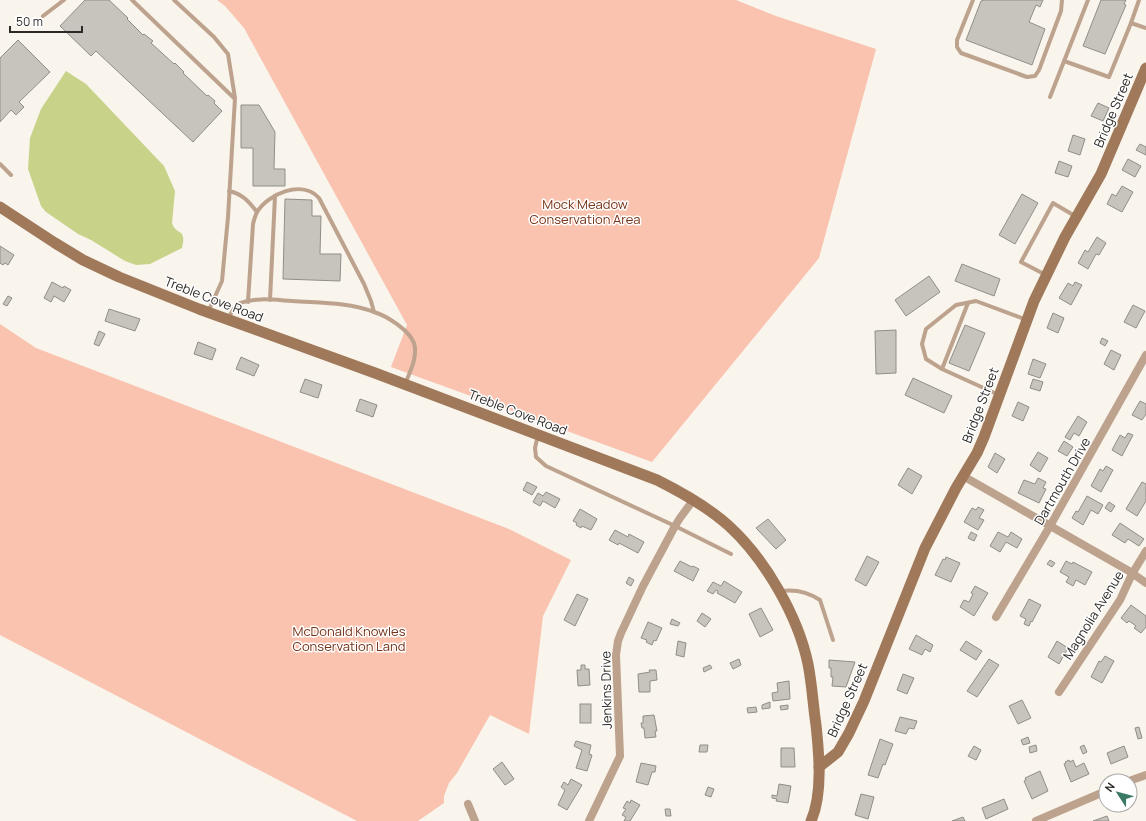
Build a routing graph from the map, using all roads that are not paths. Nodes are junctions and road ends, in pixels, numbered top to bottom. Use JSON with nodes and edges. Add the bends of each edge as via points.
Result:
{"nodes":[{"id":1,"x":64,"y":0,"type":"edge"},
{"id":2,"x":132,"y":0,"type":"edge"},
{"id":3,"x":174,"y":0,"type":"edge"},
{"id":4,"x":972,"y":0,"type":"edge"},
{"id":5,"x":1062,"y":0,"type":"edge"},
{"id":6,"x":1088,"y":0,"type":"edge"},
{"id":7,"x":1139,"y":0,"type":"edge"},
{"id":8,"x":43,"y":16,"type":"dead end"},
{"id":9,"x":1131,"y":23,"type":"junction"},
{"id":10,"x":1146,"y":28,"type":"edge"},
{"id":11,"x":1064,"y":61,"type":"junction"},
{"id":12,"x":1146,"y":68,"type":"edge"},
{"id":13,"x":1050,"y":97,"type":"dead end"},
{"id":14,"x":235,"y":98,"type":"junction"},
{"id":15,"x":0,"y":164,"type":"edge"},
{"id":16,"x":11,"y":175,"type":"dead end"},
{"id":17,"x":230,"y":191,"type":"junction"},
{"id":18,"x":275,"y":196,"type":"junction"},
{"id":19,"x":0,"y":207,"type":"edge"},
{"id":20,"x":257,"y":212,"type":"junction"},
{"id":21,"x":1078,"y":217,"type":"junction"},
{"id":22,"x":1047,"y":275,"type":"junction"},
{"id":23,"x":270,"y":300,"type":"junction"},
{"id":24,"x":248,"y":302,"type":"junction"},
{"id":25,"x":968,"y":303,"type":"junction"},
{"id":26,"x":208,"y":312,"type":"junction"},
{"id":27,"x":374,"y":312,"type":"junction"},
{"id":28,"x":228,"y":320,"type":"junction"},
{"id":29,"x":1027,"y":320,"type":"junction"},
{"id":30,"x":1146,"y":355,"type":"edge"},
{"id":31,"x":942,"y":369,"type":"junction"},
{"id":32,"x":405,"y":385,"type":"junction"},
{"id":33,"x":999,"y":395,"type":"junction"},
{"id":34,"x":538,"y":435,"type":"junction"},
{"id":35,"x":963,"y":476,"type":"junction"},
{"id":36,"x":694,"y":499,"type":"junction"},
{"id":37,"x":675,"y":526,"type":"junction"},
{"id":38,"x":1050,"y":526,"type":"junction"},
{"id":39,"x":1146,"y":551,"type":"edge"},
{"id":40,"x":731,"y":554,"type":"dead end"},
{"id":41,"x":1132,"y":574,"type":"junction"},
{"id":42,"x":1146,"y":583,"type":"edge"},
{"id":43,"x":779,"y":591,"type":"junction"},
{"id":44,"x":996,"y":617,"type":"dead end"},
{"id":45,"x":833,"y":640,"type":"dead end"},
{"id":46,"x":1059,"y":692,"type":"dead end"},
{"id":47,"x":819,"y":767,"type":"junction"},
{"id":48,"x":1098,"y":794,"type":"edge"},
{"id":49,"x":468,"y":804,"type":"dead end"},
{"id":50,"x":813,"y":820,"type":"edge"},
{"id":51,"x":475,"y":821,"type":"edge"},
{"id":52,"x":589,"y":821,"type":"edge"},
{"id":53,"x":1036,"y":821,"type":"edge"}],
"edges":[{"from":1,"to":8,"type":"lane"},
{"from":2,"to":14,"type":"lane"},
{"from":3,"to":14,"type":"lane","via":[[214,37],[228,54]]},
{"from":4,"to":5,"type":"lane","via":[[957,40],[960,53],[1027,78],[1035,76],[1039,70],[1061,11]]},
{"from":6,"to":11,"type":"lane"},
{"from":7,"to":9,"type":"lane"},
{"from":9,"to":10,"type":"lane"},
{"from":9,"to":11,"type":"lane","via":[[1109,77]]},
{"from":11,"to":13,"type":"lane"},
{"from":12,"to":21,"type":"main road","name":"Bridge Street","via":[[1101,174]]},
{"from":14,"to":17,"type":"lane"},
{"from":15,"to":16,"type":"lane"},
{"from":17,"to":20,"type":"lane","via":[[243,196]]},
{"from":17,"to":26,"type":"lane","via":[[222,281]]},
{"from":18,"to":20,"type":"lane"},
{"from":18,"to":23,"type":"lane"},
{"from":18,"to":27,"type":"lane","via":[[285,191],[297,190],[309,191],[319,198],[364,284]]},
{"from":19,"to":26,"type":"main road","name":"Treble Cove Road","via":[[83,260]]},
{"from":20,"to":24,"type":"lane","via":[[253,224]]},
{"from":21,"to":22,"type":"main road","name":"Bridge Street","via":[[1065,237]]},
{"from":21,"to":22,"type":"lane","via":[[1053,204],[1021,262]]},
{"from":22,"to":29,"type":"main road","name":"Bridge Street"},
{"from":23,"to":24,"type":"lane"},
{"from":23,"to":27,"type":"lane","via":[[340,304]]},
{"from":24,"to":28,"type":"lane","via":[[239,303],[232,310]]},
{"from":25,"to":29,"type":"lane","via":[[976,301]]},
{"from":25,"to":31,"type":"lane"},
{"from":25,"to":31,"type":"lane","via":[[956,305],[926,329],[922,344],[926,359]]},
{"from":26,"to":28,"type":"main road","name":"Treble Cove Road"},
{"from":27,"to":32,"type":"lane","via":[[396,323],[409,334],[414,343],[415,356]]},
{"from":28,"to":32,"type":"main road","name":"Treble Cove Road"},
{"from":29,"to":33,"type":"main road","name":"Bridge Street"},
{"from":30,"to":38,"type":"street","name":"Dartmouth Drive"},
{"from":31,"to":33,"type":"lane"},
{"from":32,"to":34,"type":"main road","name":"Treble Cove Road"},
{"from":33,"to":35,"type":"main road","name":"Bridge Street","via":[[984,437]]},
{"from":34,"to":36,"type":"main road","name":"Treble Cove Road","via":[[658,480]]},
{"from":34,"to":37,"type":"lane","via":[[536,457],[546,466]]},
{"from":35,"to":38,"type":"street"},
{"from":35,"to":47,"type":"main road","name":"Bridge Street","via":[[925,548],[849,733],[838,752]]},
{"from":36,"to":37,"type":"street","name":"Jenkins Drive"},
{"from":36,"to":43,"type":"main road","name":"Treble Cove Road","via":[[729,526],[750,549]]},
{"from":37,"to":40,"type":"lane"},
{"from":37,"to":52,"type":"street","name":"Jenkins Drive","via":[[643,586],[618,641],[616,655],[620,756]]},
{"from":38,"to":41,"type":"street"},
{"from":38,"to":44,"type":"street","name":"Dartmouth Drive"},
{"from":39,"to":41,"type":"street","name":"Magnolia Avenue"},
{"from":41,"to":42,"type":"street"},
{"from":41,"to":46,"type":"street","name":"Magnolia Avenue","via":[[1120,600]]},
{"from":43,"to":45,"type":"lane","via":[[805,592],[820,600]]},
{"from":43,"to":47,"type":"main road","name":"Treble Cove Road","via":[[790,612],[808,663]]},
{"from":47,"to":50,"type":"main road","name":"Treble Cove Road"},
{"from":48,"to":53,"type":"street"},
{"from":49,"to":51,"type":"street"}]}
